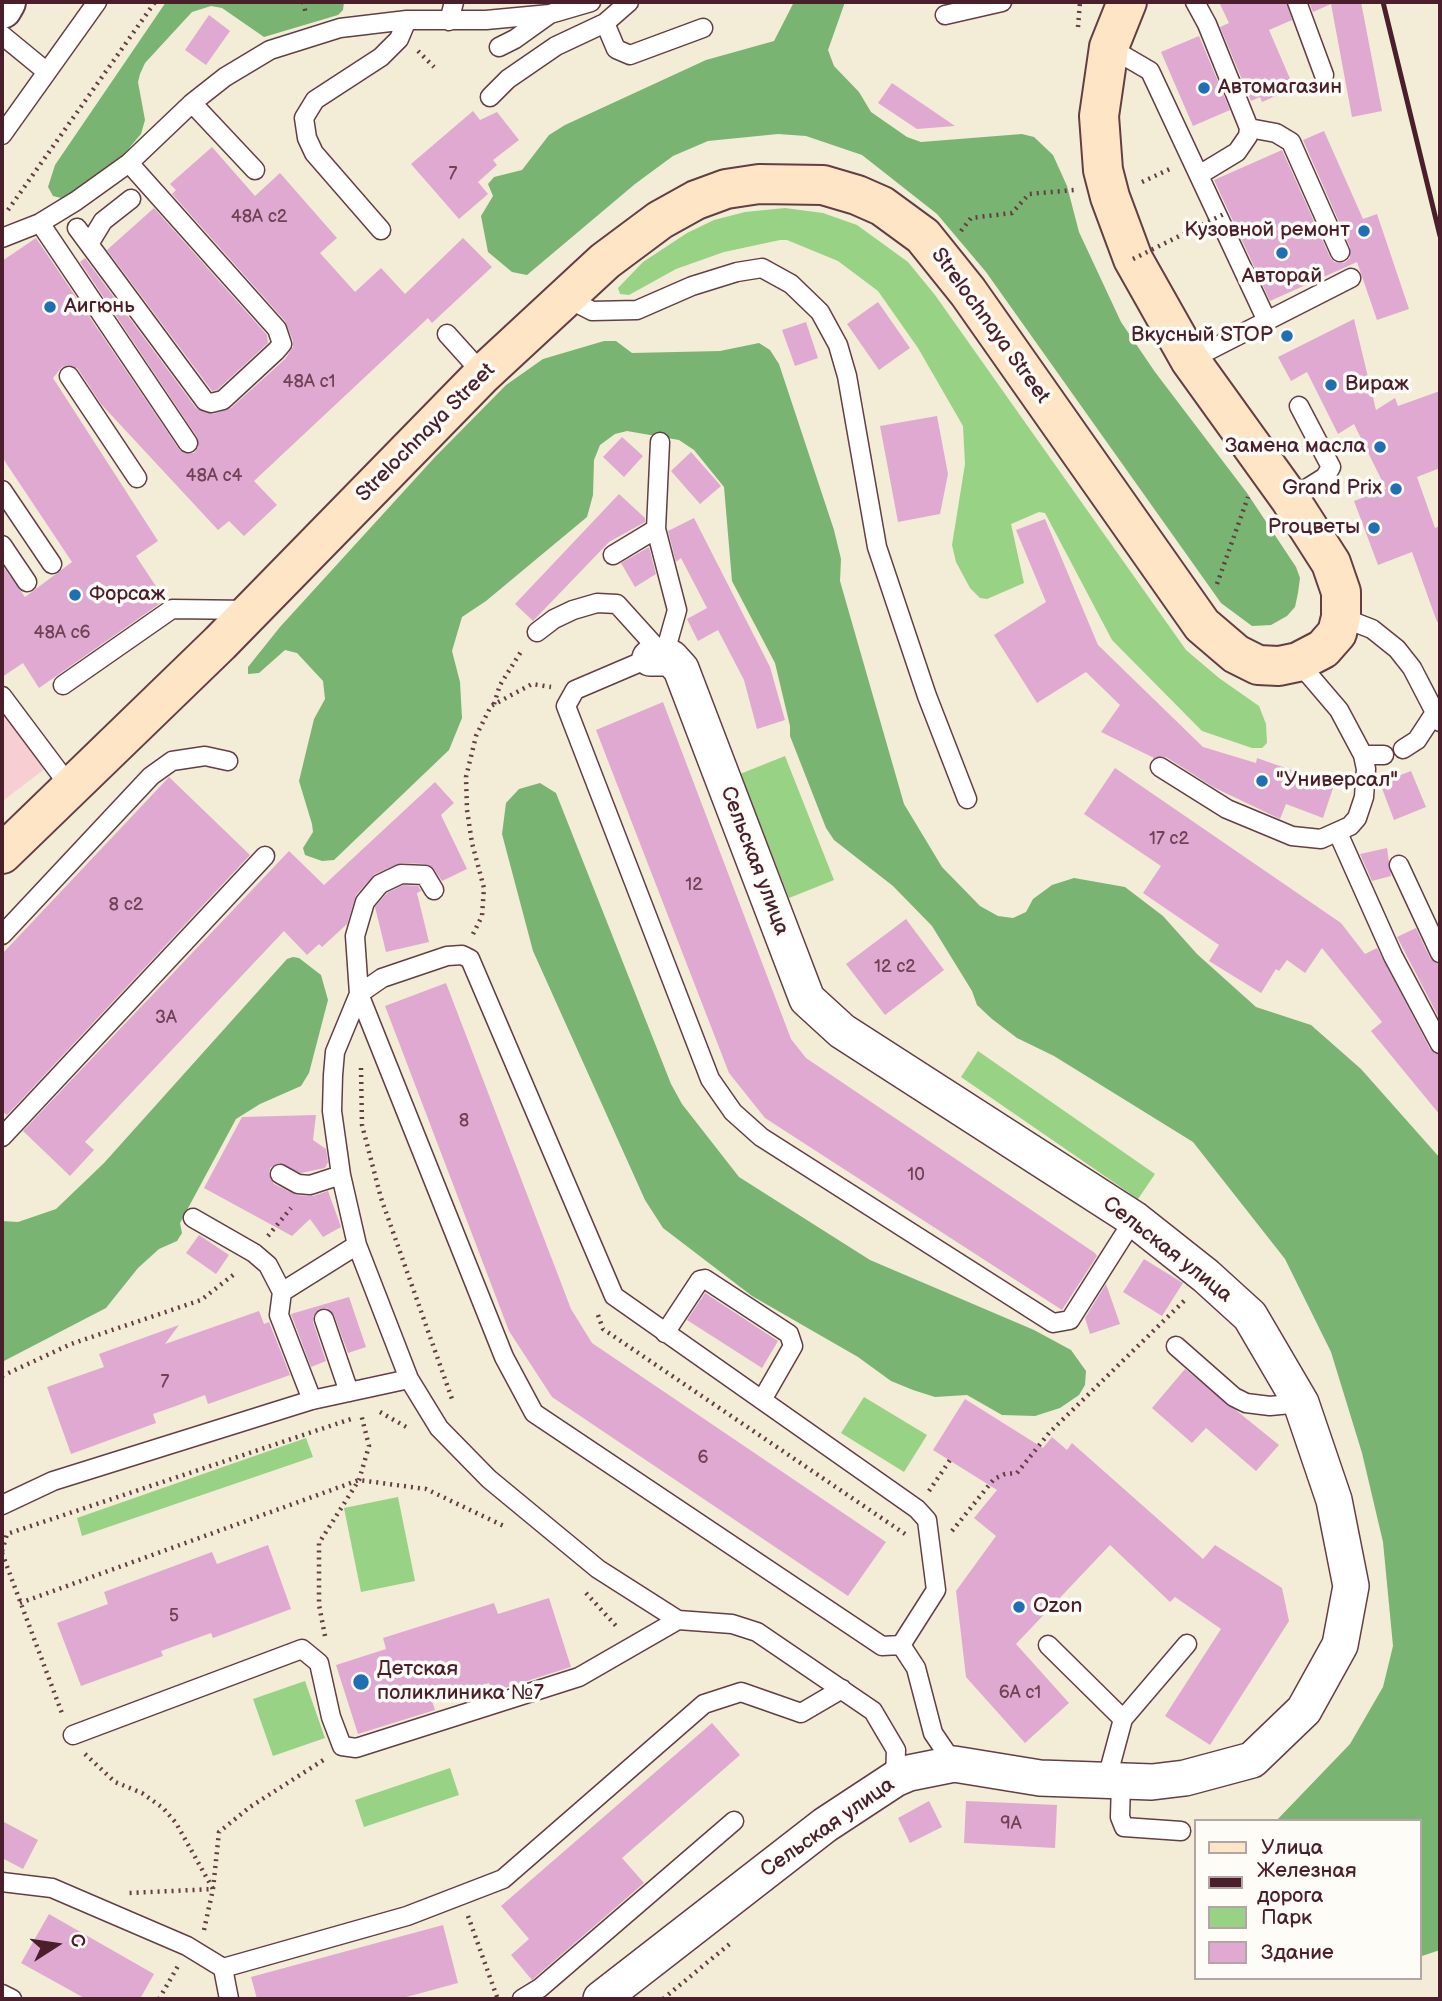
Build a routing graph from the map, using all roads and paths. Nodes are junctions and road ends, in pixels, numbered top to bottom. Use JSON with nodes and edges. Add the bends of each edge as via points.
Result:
{"nodes":[{"id":1,"x":6,"y":2,"type":"edge"},
{"id":2,"x":97,"y":2,"type":"edge"},
{"id":3,"x":155,"y":2,"type":"edge"},
{"id":4,"x":454,"y":2,"type":"edge"},
{"id":5,"x":591,"y":2,"type":"edge"},
{"id":6,"x":629,"y":2,"type":"edge"},
{"id":7,"x":1002,"y":2,"type":"edge"},
{"id":8,"x":1127,"y":2,"type":"edge"},
{"id":9,"x":1195,"y":2,"type":"edge"},
{"id":10,"x":1297,"y":2,"type":"edge"},
{"id":11,"x":2,"y":9,"type":"edge"},
{"id":12,"x":550,"y":13,"type":"junction"},
{"id":13,"x":945,"y":15,"type":"dead end"},
{"id":14,"x":407,"y":20,"type":"junction"},
{"id":15,"x":449,"y":21,"type":"junction"},
{"id":16,"x":605,"y":23,"type":"junction"},
{"id":17,"x":704,"y":28,"type":"dead end"},
{"id":18,"x":2,"y":35,"type":"edge"},
{"id":19,"x":499,"y":47,"type":"dead end"},
{"id":20,"x":1109,"y":47,"type":"junction"},
{"id":21,"x":47,"y":72,"type":"junction"},
{"id":22,"x":1324,"y":75,"type":"dead end"},
{"id":23,"x":490,"y":97,"type":"dead end"},
{"id":24,"x":192,"y":103,"type":"junction"},
{"id":25,"x":1249,"y":128,"type":"junction"},
{"id":26,"x":2,"y":135,"type":"edge"},
{"id":27,"x":129,"y":163,"type":"junction"},
{"id":28,"x":1195,"y":167,"type":"junction"},
{"id":29,"x":255,"y":170,"type":"dead end"},
{"id":30,"x":1106,"y":183,"type":"junction"},
{"id":31,"x":131,"y":199,"type":"dead end"},
{"id":32,"x":1226,"y":212,"type":"dead end"},
{"id":33,"x":2,"y":219,"type":"edge"},
{"id":34,"x":40,"y":223,"type":"junction"},
{"id":35,"x":77,"y":228,"type":"dead end"},
{"id":36,"x":381,"y":230,"type":"dead end"},
{"id":37,"x":2,"y":237,"type":"edge"},
{"id":38,"x":89,"y":244,"type":"junction"},
{"id":39,"x":1340,"y":252,"type":"dead end"},
{"id":40,"x":1133,"y":259,"type":"junction"},
{"id":41,"x":951,"y":269,"type":"junction"},
{"id":42,"x":1351,"y":278,"type":"dead end"},
{"id":43,"x":565,"y":297,"type":"junction"},
{"id":44,"x":1267,"y":321,"type":"junction"},
{"id":45,"x":447,"y":334,"type":"dead end"},
{"id":46,"x":1189,"y":360,"type":"junction"},
{"id":47,"x":483,"y":374,"type":"junction"},
{"id":48,"x":69,"y":376,"type":"dead end"},
{"id":49,"x":1299,"y":406,"type":"dead end"},
{"id":50,"x":660,"y":442,"type":"dead end"},
{"id":51,"x":188,"y":443,"type":"dead end"},
{"id":52,"x":137,"y":478,"type":"dead end"},
{"id":53,"x":1252,"y":484,"type":"dead end"},
{"id":54,"x":2,"y":489,"type":"edge"},
{"id":55,"x":1290,"y":499,"type":"junction"},
{"id":56,"x":656,"y":529,"type":"junction"},
{"id":57,"x":2,"y":545,"type":"edge"},
{"id":58,"x":613,"y":555,"type":"dead end"},
{"id":59,"x":52,"y":564,"type":"dead end"},
{"id":60,"x":27,"y":582,"type":"dead end"},
{"id":61,"x":250,"y":610,"type":"junction"},
{"id":62,"x":1341,"y":617,"type":"junction"},
{"id":63,"x":1202,"y":625,"type":"junction"},
{"id":64,"x":537,"y":632,"type":"joint"},
{"id":65,"x":657,"y":657,"type":"junction"},
{"id":66,"x":1298,"y":662,"type":"junction"},
{"id":67,"x":63,"y":685,"type":"dead end"},
{"id":68,"x":575,"y":690,"type":"junction"},
{"id":69,"x":2,"y":696,"type":"edge"},
{"id":70,"x":494,"y":705,"type":"junction"},
{"id":71,"x":1438,"y":717,"type":"edge"},
{"id":72,"x":1403,"y":748,"type":"dead end"},
{"id":73,"x":1363,"y":755,"type":"junction"},
{"id":74,"x":1384,"y":755,"type":"dead end"},
{"id":75,"x":228,"y":761,"type":"dead end"},
{"id":76,"x":1160,"y":767,"type":"dead end"},
{"id":77,"x":71,"y":788,"type":"junction"},
{"id":78,"x":967,"y":799,"type":"dead end"},
{"id":79,"x":1338,"y":833,"type":"junction"},
{"id":80,"x":2,"y":854,"type":"edge"},
{"id":81,"x":265,"y":856,"type":"dead end"},
{"id":82,"x":1399,"y":864,"type":"dead end"},
{"id":83,"x":433,"y":890,"type":"dead end"},
{"id":84,"x":2,"y":935,"type":"edge"},
{"id":85,"x":1440,"y":953,"type":"edge"},
{"id":86,"x":462,"y":955,"type":"junction"},
{"id":87,"x":359,"y":994,"type":"junction"},
{"id":88,"x":1440,"y":1044,"type":"edge"},
{"id":89,"x":360,"y":1060,"type":"dead end"},
{"id":90,"x":2,"y":1138,"type":"edge"},
{"id":91,"x":280,"y":1174,"type":"dead end"},
{"id":92,"x":341,"y":1175,"type":"junction"},
{"id":93,"x":310,"y":1185,"type":"junction"},
{"id":94,"x":193,"y":1218,"type":"dead end"},
{"id":95,"x":1134,"y":1219,"type":"junction"},
{"id":96,"x":357,"y":1245,"type":"junction"},
{"id":97,"x":254,"y":1253,"type":"junction"},
{"id":98,"x":282,"y":1292,"type":"junction"},
{"id":99,"x":1185,"y":1300,"type":"dead end"},
{"id":100,"x":324,"y":1319,"type":"dead end"},
{"id":101,"x":665,"y":1333,"type":"junction"},
{"id":102,"x":1176,"y":1346,"type":"dead end"},
{"id":103,"x":2,"y":1376,"type":"edge"},
{"id":104,"x":409,"y":1379,"type":"junction"},
{"id":105,"x":349,"y":1392,"type":"junction"},
{"id":106,"x":312,"y":1400,"type":"junction"},
{"id":107,"x":762,"y":1400,"type":"junction"},
{"id":108,"x":1301,"y":1403,"type":"junction"},
{"id":109,"x":362,"y":1416,"type":"junction"},
{"id":110,"x":439,"y":1428,"type":"junction"},
{"id":111,"x":413,"y":1431,"type":"dead end"},
{"id":112,"x":950,"y":1460,"type":"dead end"},
{"id":113,"x":359,"y":1480,"type":"junction"},
{"id":114,"x":2,"y":1505,"type":"edge"},
{"id":115,"x":917,"y":1508,"type":"junction"},
{"id":116,"x":492,"y":1511,"type":"dead end"},
{"id":117,"x":508,"y":1528,"type":"junction"},
{"id":118,"x":515,"y":1534,"type":"dead end"},
{"id":119,"x":2,"y":1552,"type":"edge"},
{"id":120,"x":933,"y":1555,"type":"junction"},
{"id":121,"x":580,"y":1588,"type":"dead end"},
{"id":122,"x":20,"y":1603,"type":"junction"},
{"id":123,"x":678,"y":1620,"type":"junction"},
{"id":124,"x":633,"y":1643,"type":"junction"},
{"id":125,"x":1186,"y":1644,"type":"dead end"},
{"id":126,"x":901,"y":1645,"type":"junction"},
{"id":127,"x":1048,"y":1645,"type":"dead end"},
{"id":128,"x":312,"y":1654,"type":"junction"},
{"id":129,"x":842,"y":1689,"type":"junction"},
{"id":130,"x":1122,"y":1719,"type":"junction"},
{"id":131,"x":74,"y":1735,"type":"junction"},
{"id":132,"x":342,"y":1746,"type":"junction"},
{"id":133,"x":954,"y":1764,"type":"junction"},
{"id":134,"x":895,"y":1779,"type":"junction"},
{"id":135,"x":1113,"y":1782,"type":"junction"},
{"id":136,"x":734,"y":1821,"type":"dead end"},
{"id":137,"x":1181,"y":1831,"type":"dead end"},
{"id":138,"x":2,"y":1882,"type":"edge"},
{"id":139,"x":213,"y":1889,"type":"junction"},
{"id":140,"x":124,"y":1892,"type":"dead end"},
{"id":141,"x":461,"y":1896,"type":"junction"},
{"id":142,"x":736,"y":1939,"type":"dead end"},
{"id":143,"x":198,"y":1953,"type":"junction"},
{"id":144,"x":177,"y":1968,"type":"dead end"},
{"id":145,"x":223,"y":1968,"type":"junction"},
{"id":146,"x":2,"y":1994,"type":"edge"},
{"id":147,"x":12,"y":1999,"type":"edge"},
{"id":148,"x":159,"y":1999,"type":"edge"},
{"id":149,"x":229,"y":1999,"type":"edge"},
{"id":150,"x":498,"y":1999,"type":"edge"},
{"id":151,"x":522,"y":1999,"type":"edge"},
{"id":152,"x":601,"y":1999,"type":"edge"},
{"id":153,"x":663,"y":1999,"type":"edge"}],
"edges":[{"from":1,"to":11,"type":"street"},
{"from":2,"to":21,"type":"lane"},
{"from":3,"to":33,"type":"path"},
{"from":4,"to":15,"type":"lane"},
{"from":5,"to":12,"type":"lane"},
{"from":6,"to":16,"type":"lane"},
{"from":7,"to":13,"type":"lane"},
{"from":8,"to":20,"type":"main road"},
{"from":9,"to":25,"type":"lane"},
{"from":10,"to":22,"type":"lane"},
{"from":12,"to":15,"type":"lane"},
{"from":12,"to":19,"type":"lane"},
{"from":14,"to":15,"type":"lane"},
{"from":14,"to":24,"type":"lane","via":[[340,28],[270,50]]},
{"from":14,"to":36,"type":"lane","via":[[399,39],[382,57],[315,100],[304,118],[314,153]]},
{"from":16,"to":17,"type":"lane","via":[[615,49],[629,55]]},
{"from":16,"to":23,"type":"lane","via":[[556,46]]},
{"from":18,"to":21,"type":"lane"},
{"from":20,"to":28,"type":"lane","via":[[1150,71]]},
{"from":20,"to":30,"type":"main road","via":[[1099,116]]},
{"from":21,"to":26,"type":"lane"},
{"from":24,"to":27,"type":"lane"},
{"from":24,"to":29,"type":"lane"},
{"from":25,"to":28,"type":"lane","via":[[1237,152]]},
{"from":25,"to":39,"type":"lane","via":[[1276,133],[1291,142]]},
{"from":27,"to":34,"type":"lane"},
{"from":27,"to":38,"type":"lane","via":[[277,329],[282,344],[223,400],[205,401]]},
{"from":28,"to":30,"type":"path"},
{"from":28,"to":44,"type":"lane"},
{"from":30,"to":40,"type":"main road"},
{"from":30,"to":41,"type":"path","via":[[1064,193],[1029,194],[1012,213],[971,218],[963,225]]},
{"from":31,"to":38,"type":"lane","via":[[103,221]]},
{"from":32,"to":40,"type":"path","bridge":true},
{"from":34,"to":37,"type":"lane"},
{"from":34,"to":51,"type":"lane"},
{"from":35,"to":38,"type":"lane"},
{"from":40,"to":46,"type":"main road"},
{"from":41,"to":43,"type":"main road","name":"Strelochnaya Street","via":[[923,236],[857,195],[823,185],[759,184],[706,196],[672,213],[605,261]]},
{"from":41,"to":63,"type":"main road","name":"Strelochnaya Street"},
{"from":42,"to":44,"type":"lane"},
{"from":43,"to":47,"type":"main road","name":"Strelochnaya Street"},
{"from":43,"to":78,"type":"lane","via":[[592,310],[637,310],[692,286],[762,268],[791,284],[820,312],[848,376],[877,547]]},
{"from":44,"to":46,"type":"lane"},
{"from":45,"to":47,"type":"lane"},
{"from":46,"to":55,"type":"main road"},
{"from":47,"to":61,"type":"main road","name":"Strelochnaya Street"},
{"from":48,"to":52,"type":"lane"},
{"from":49,"to":55,"type":"lane","via":[[1331,467],[1325,477]]},
{"from":50,"to":56,"type":"lane"},
{"from":53,"to":63,"type":"path"},
{"from":54,"to":59,"type":"lane"},
{"from":55,"to":62,"type":"main road","via":[[1331,563],[1341,592]]},
{"from":56,"to":58,"type":"lane"},
{"from":56,"to":65,"type":"lane","via":[[677,610]]},
{"from":57,"to":60,"type":"lane"},
{"from":61,"to":67,"type":"lane","via":[[172,609]]},
{"from":61,"to":77,"type":"main road","name":"Strelochnaya Street"},
{"from":62,"to":66,"type":"main road","name":"Strelochnaya Street","via":[[1337,633],[1323,649]]},
{"from":62,"to":71,"type":"lane","via":[[1372,629],[1397,649]]},
{"from":63,"to":66,"type":"main road","name":"Strelochnaya Street","via":[[1258,665]]},
{"from":64,"to":65,"type":"lane","via":[[573,610],[597,603],[617,604]]},
{"from":64,"to":70,"type":"path","via":[[519,652]]},
{"from":65,"to":68,"type":"lane"},
{"from":65,"to":95,"type":"street","name":"Сельская улица","via":[[671,658],[681,669],[807,999],[842,1031]]},
{"from":66,"to":73,"type":"lane","via":[[1339,710]]},
{"from":68,"to":70,"type":"path","via":[[532,684]]},
{"from":68,"to":95,"type":"lane","via":[[566,705],[710,1079],[733,1112],[761,1137],[1053,1323],[1070,1320]]},
{"from":69,"to":77,"type":"lane"},
{"from":70,"to":86,"type":"path","via":[[476,736],[466,777],[472,843],[484,888],[482,916]]},
{"from":71,"to":72,"type":"lane"},
{"from":73,"to":74,"type":"lane"},
{"from":73,"to":79,"type":"lane","via":[[1366,769],[1360,807],[1350,826]]},
{"from":75,"to":84,"type":"lane","via":[[205,756],[172,761],[151,776]]},
{"from":76,"to":79,"type":"lane","via":[[1227,809],[1292,836],[1321,839]]},
{"from":77,"to":80,"type":"main road","name":"Strelochnaya Street"},
{"from":79,"to":88,"type":"lane","via":[[1393,956]]},
{"from":81,"to":90,"type":"lane"},
{"from":82,"to":85,"type":"lane"},
{"from":83,"to":87,"type":"lane","via":[[419,873],[391,877],[372,890],[358,917],[355,936]]},
{"from":86,"to":87,"type":"lane","via":[[382,978]]},
{"from":86,"to":101,"type":"lane","via":[[470,959],[614,1296]]},
{"from":87,"to":92,"type":"lane","via":[[335,1052],[332,1111]]},
{"from":87,"to":126,"type":"lane","via":[[504,1357],[534,1413],[882,1646]]},
{"from":89,"to":110,"type":"path","via":[[362,1125],[381,1198],[453,1402],[452,1412]]},
{"from":91,"to":93,"type":"lane"},
{"from":92,"to":93,"type":"lane"},
{"from":92,"to":96,"type":"lane"},
{"from":93,"to":97,"type":"path"},
{"from":94,"to":97,"type":"lane"},
{"from":95,"to":108,"type":"street","name":"Сельская улица","via":[[1250,1316]]},
{"from":96,"to":98,"type":"lane"},
{"from":96,"to":104,"type":"lane"},
{"from":97,"to":98,"type":"lane","via":[[268,1265]]},
{"from":97,"to":103,"type":"path","via":[[229,1280],[201,1300],[71,1344]]},
{"from":98,"to":106,"type":"lane","via":[[279,1315]]},
{"from":99,"to":120,"type":"path","via":[[1049,1433],[1017,1472],[995,1479]]},
{"from":100,"to":105,"type":"lane"},
{"from":101,"to":107,"type":"lane"},
{"from":101,"to":107,"type":"lane","via":[[705,1279],[789,1334],[793,1346]]},
{"from":102,"to":108,"type":"lane","via":[[1246,1403]]},
{"from":104,"to":105,"type":"lane"},
{"from":104,"to":110,"type":"lane"},
{"from":105,"to":106,"type":"lane"},
{"from":105,"to":109,"type":"path"},
{"from":106,"to":114,"type":"lane","via":[[53,1481]]},
{"from":107,"to":115,"type":"lane"},
{"from":108,"to":135,"type":"street","name":"Сельская улица","via":[[1334,1500],[1350,1586],[1340,1645],[1304,1710],[1252,1760],[1185,1778]]},
{"from":109,"to":111,"type":"path","via":[[380,1412]]},
{"from":109,"to":113,"type":"path","via":[[369,1446]]},
{"from":109,"to":119,"type":"path","via":[[7,1534]]},
{"from":110,"to":123,"type":"lane","via":[[535,1519],[598,1569]]},
{"from":112,"to":115,"type":"path"},
{"from":113,"to":117,"type":"path","via":[[426,1489]]},
{"from":113,"to":122,"type":"path"},
{"from":113,"to":128,"type":"path","via":[[319,1542],[318,1605],[325,1635]]},
{"from":115,"to":120,"type":"lane","via":[[927,1520]]},
{"from":116,"to":117,"type":"path"},
{"from":117,"to":118,"type":"path"},
{"from":119,"to":122,"type":"path"},
{"from":120,"to":126,"type":"lane","via":[[936,1590]]},
{"from":121,"to":124,"type":"path"},
{"from":122,"to":131,"type":"path"},
{"from":123,"to":124,"type":"lane"},
{"from":123,"to":129,"type":"lane","via":[[732,1624],[757,1632]]},
{"from":124,"to":132,"type":"lane","via":[[579,1677],[356,1748]]},
{"from":125,"to":130,"type":"lane"},
{"from":126,"to":133,"type":"lane","via":[[916,1668],[933,1733]]},
{"from":127,"to":130,"type":"lane"},
{"from":128,"to":131,"type":"lane","via":[[302,1649]]},
{"from":128,"to":132,"type":"lane","via":[[319,1663]]},
{"from":129,"to":134,"type":"lane","via":[[873,1711],[885,1727],[896,1750]]},
{"from":129,"to":141,"type":"lane","via":[[801,1713],[741,1692],[704,1704],[503,1879]]},
{"from":130,"to":135,"type":"lane"},
{"from":131,"to":139,"type":"path","via":[[86,1755],[115,1782],[163,1808]]},
{"from":132,"to":139,"type":"path","via":[[223,1825],[216,1841]]},
{"from":133,"to":134,"type":"street","name":"Сельская улица"},
{"from":133,"to":135,"type":"street","name":"Сельская улица","via":[[1040,1778]]},
{"from":134,"to":152,"type":"street","name":"Сельская улица","via":[[825,1825]]},
{"from":135,"to":137,"type":"lane","via":[[1124,1827]]},
{"from":136,"to":151,"type":"lane"},
{"from":138,"to":143,"type":"lane","via":[[52,1888]]},
{"from":139,"to":140,"type":"path"},
{"from":139,"to":143,"type":"path"},
{"from":141,"to":145,"type":"lane","via":[[407,1916]]},
{"from":141,"to":150,"type":"path"},
{"from":142,"to":153,"type":"path"},
{"from":143,"to":145,"type":"lane"},
{"from":144,"to":148,"type":"path"},
{"from":145,"to":149,"type":"lane"},
{"from":146,"to":147,"type":"lane"}]}
